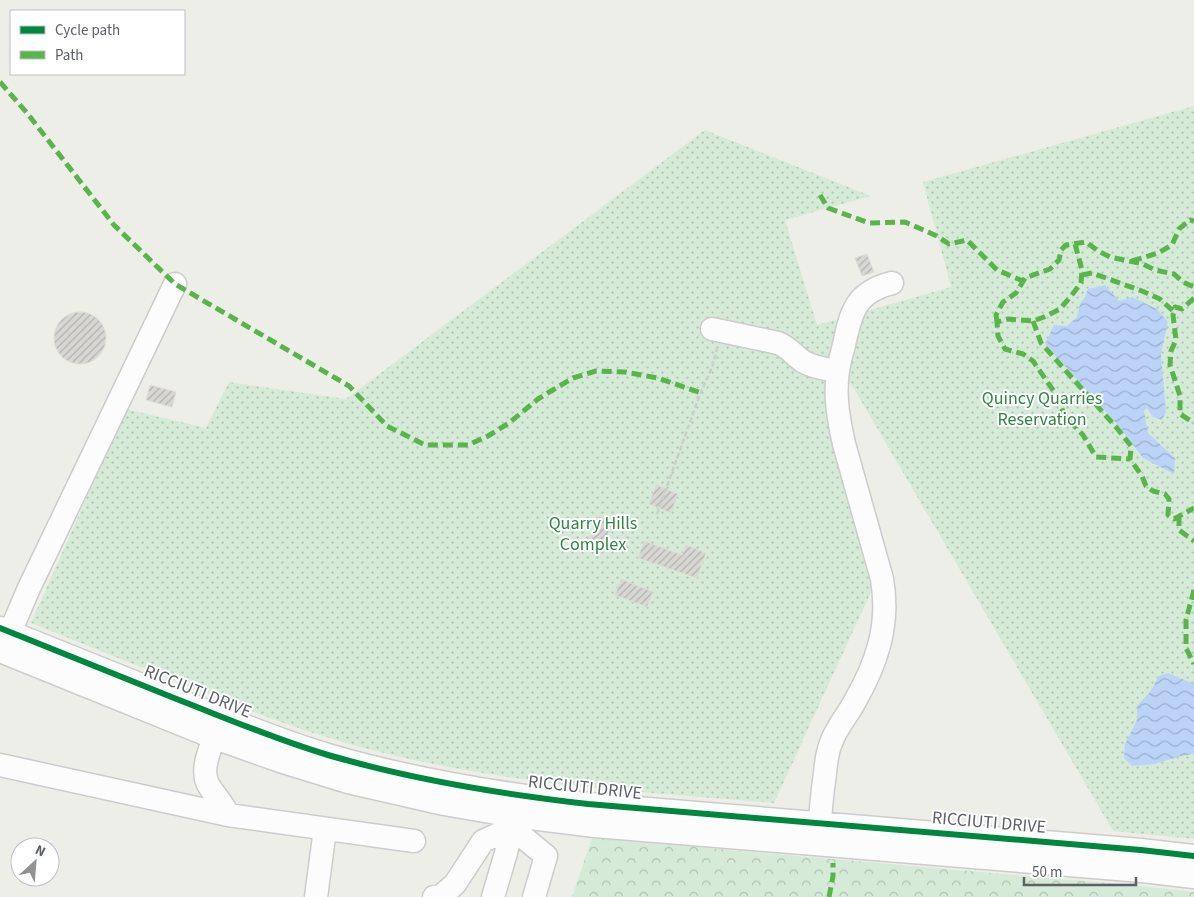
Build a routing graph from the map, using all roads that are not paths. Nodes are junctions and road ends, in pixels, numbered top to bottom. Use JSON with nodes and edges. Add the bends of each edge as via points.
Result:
{"nodes":[{"id":1,"x":892,"y":283,"type":"dead end"},
{"id":2,"x":175,"y":284,"type":"dead end"},
{"id":3,"x":717,"y":330,"type":"road end"},
{"id":4,"x":838,"y":371,"type":"junction"},
{"id":5,"x":3,"y":641,"type":"edge"},
{"id":6,"x":219,"y":727,"type":"junction"},
{"id":7,"x":0,"y":765,"type":"edge"},
{"id":8,"x":515,"y":813,"type":"junction"},
{"id":9,"x":228,"y":815,"type":"junction"},
{"id":10,"x":325,"y":829,"type":"junction"},
{"id":11,"x":819,"y":834,"type":"junction"},
{"id":12,"x":414,"y":841,"type":"dead end"},
{"id":13,"x":1194,"y":856,"type":"edge"},
{"id":14,"x":1194,"y":877,"type":"edge"},
{"id":15,"x":453,"y":891,"type":"edge"},
{"id":16,"x":316,"y":897,"type":"edge"},
{"id":17,"x":434,"y":897,"type":"edge"},
{"id":18,"x":493,"y":897,"type":"edge"},
{"id":19,"x":534,"y":897,"type":"edge"}],
"edges":[{"from":1,"to":4,"type":"street","via":[[871,290],[856,306],[849,320]]},
{"from":2,"to":5,"type":"street"},
{"from":3,"to":4,"type":"street","via":[[778,343],[809,364]]},
{"from":4,"to":11,"type":"street","via":[[839,422],[882,579],[886,613],[869,673],[831,742]]},
{"from":5,"to":6,"type":"street","name":"RICCIUTI DRIVE"},
{"from":6,"to":8,"type":"street","name":"RICCIUTI DRIVE","via":[[303,769],[444,804]]},
{"from":6,"to":9,"type":"street","via":[[204,775]]},
{"from":7,"to":9,"type":"street"},
{"from":8,"to":11,"type":"street","name":"RICCIUTI DRIVE","via":[[595,826]]},
{"from":8,"to":15,"type":"street","via":[[483,841]]},
{"from":8,"to":18,"type":"street"},
{"from":8,"to":19,"type":"street","via":[[546,856]]},
{"from":9,"to":10,"type":"street"},
{"from":10,"to":12,"type":"street"},
{"from":10,"to":16,"type":"street"},
{"from":11,"to":13,"type":"street","name":"RICCIUTI DRIVE","via":[[1132,849]]},
{"from":11,"to":14,"type":"street","name":"RICCIUTI DRIVE"},
{"from":15,"to":17,"type":"street"}]}
